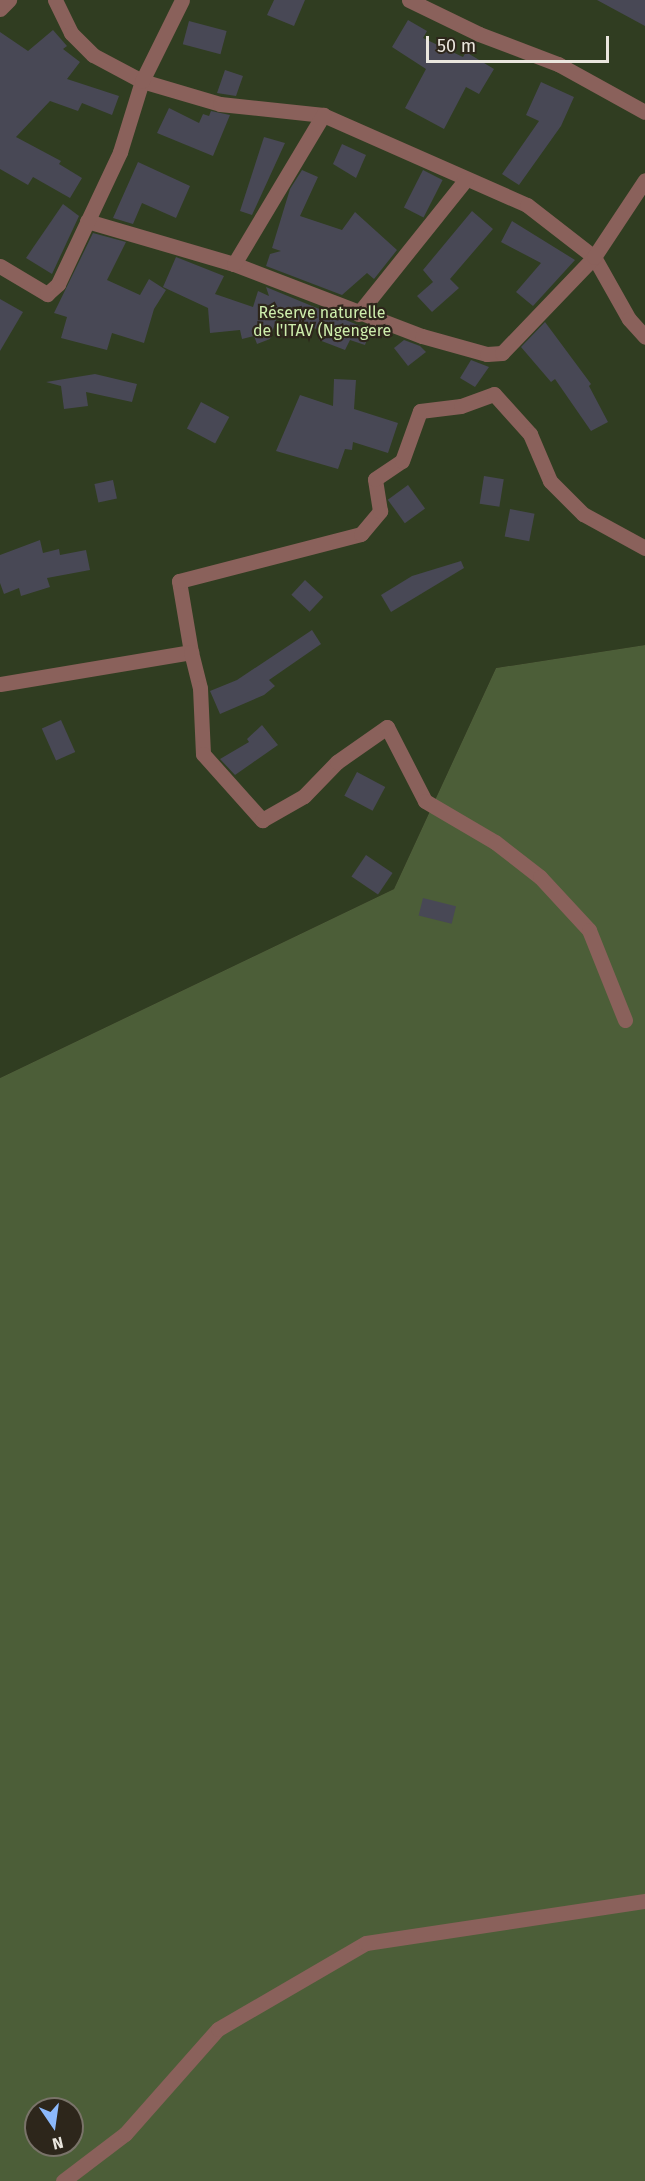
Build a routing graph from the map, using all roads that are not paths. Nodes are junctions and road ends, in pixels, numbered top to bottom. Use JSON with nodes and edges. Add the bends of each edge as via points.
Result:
{"nodes":[{"id":1,"x":9,"y":0,"type":"edge"},
{"id":2,"x":55,"y":0,"type":"edge"},
{"id":3,"x":182,"y":0,"type":"edge"},
{"id":4,"x":409,"y":0,"type":"edge"},
{"id":5,"x":0,"y":9,"type":"edge"},
{"id":6,"x":142,"y":81,"type":"junction"},
{"id":7,"x":645,"y":112,"type":"edge"},
{"id":8,"x":323,"y":115,"type":"junction"},
{"id":9,"x":466,"y":179,"type":"junction"},
{"id":10,"x":645,"y":180,"type":"edge"},
{"id":11,"x":87,"y":221,"type":"junction"},
{"id":12,"x":594,"y":257,"type":"junction"},
{"id":13,"x":234,"y":264,"type":"junction"},
{"id":14,"x":0,"y":266,"type":"edge"},
{"id":15,"x":358,"y":314,"type":"junction"},
{"id":16,"x":645,"y":337,"type":"edge"},
{"id":17,"x":645,"y":548,"type":"edge"},
{"id":18,"x":191,"y":652,"type":"junction"},
{"id":19,"x":0,"y":684,"type":"edge"},
{"id":20,"x":625,"y":1020,"type":"dead end"},
{"id":21,"x":645,"y":1901,"type":"edge"},
{"id":22,"x":63,"y":2181,"type":"edge"}],
"edges":[{"from":1,"to":5,"type":"street"},
{"from":2,"to":6,"type":"street","via":[[71,33],[93,55]]},
{"from":3,"to":6,"type":"street"},
{"from":4,"to":7,"type":"street","via":[[479,34],[558,64]]},
{"from":6,"to":8,"type":"street","via":[[220,104]]},
{"from":6,"to":11,"type":"street","via":[[120,152]]},
{"from":8,"to":9,"type":"street"},
{"from":8,"to":13,"type":"street"},
{"from":9,"to":12,"type":"street","via":[[527,205]]},
{"from":9,"to":15,"type":"street"},
{"from":10,"to":12,"type":"street"},
{"from":11,"to":13,"type":"street"},
{"from":11,"to":14,"type":"street","via":[[58,284],[47,294]]},
{"from":12,"to":15,"type":"street","via":[[502,353],[488,354]]},
{"from":12,"to":16,"type":"street","via":[[629,319]]},
{"from":13,"to":15,"type":"street"},
{"from":17,"to":18,"type":"street","via":[[583,514],[550,481],[530,434],[494,394],[461,406],[420,411],[402,461],[375,479],[380,511],[361,534],[179,581]]},
{"from":18,"to":19,"type":"street"},
{"from":18,"to":20,"type":"street","via":[[200,688],[203,754],[262,820],[304,796],[337,762],[387,727],[425,801],[495,842],[540,877],[589,930]]},
{"from":21,"to":22,"type":"street","via":[[366,1943],[218,2030],[125,2134]]}]}
